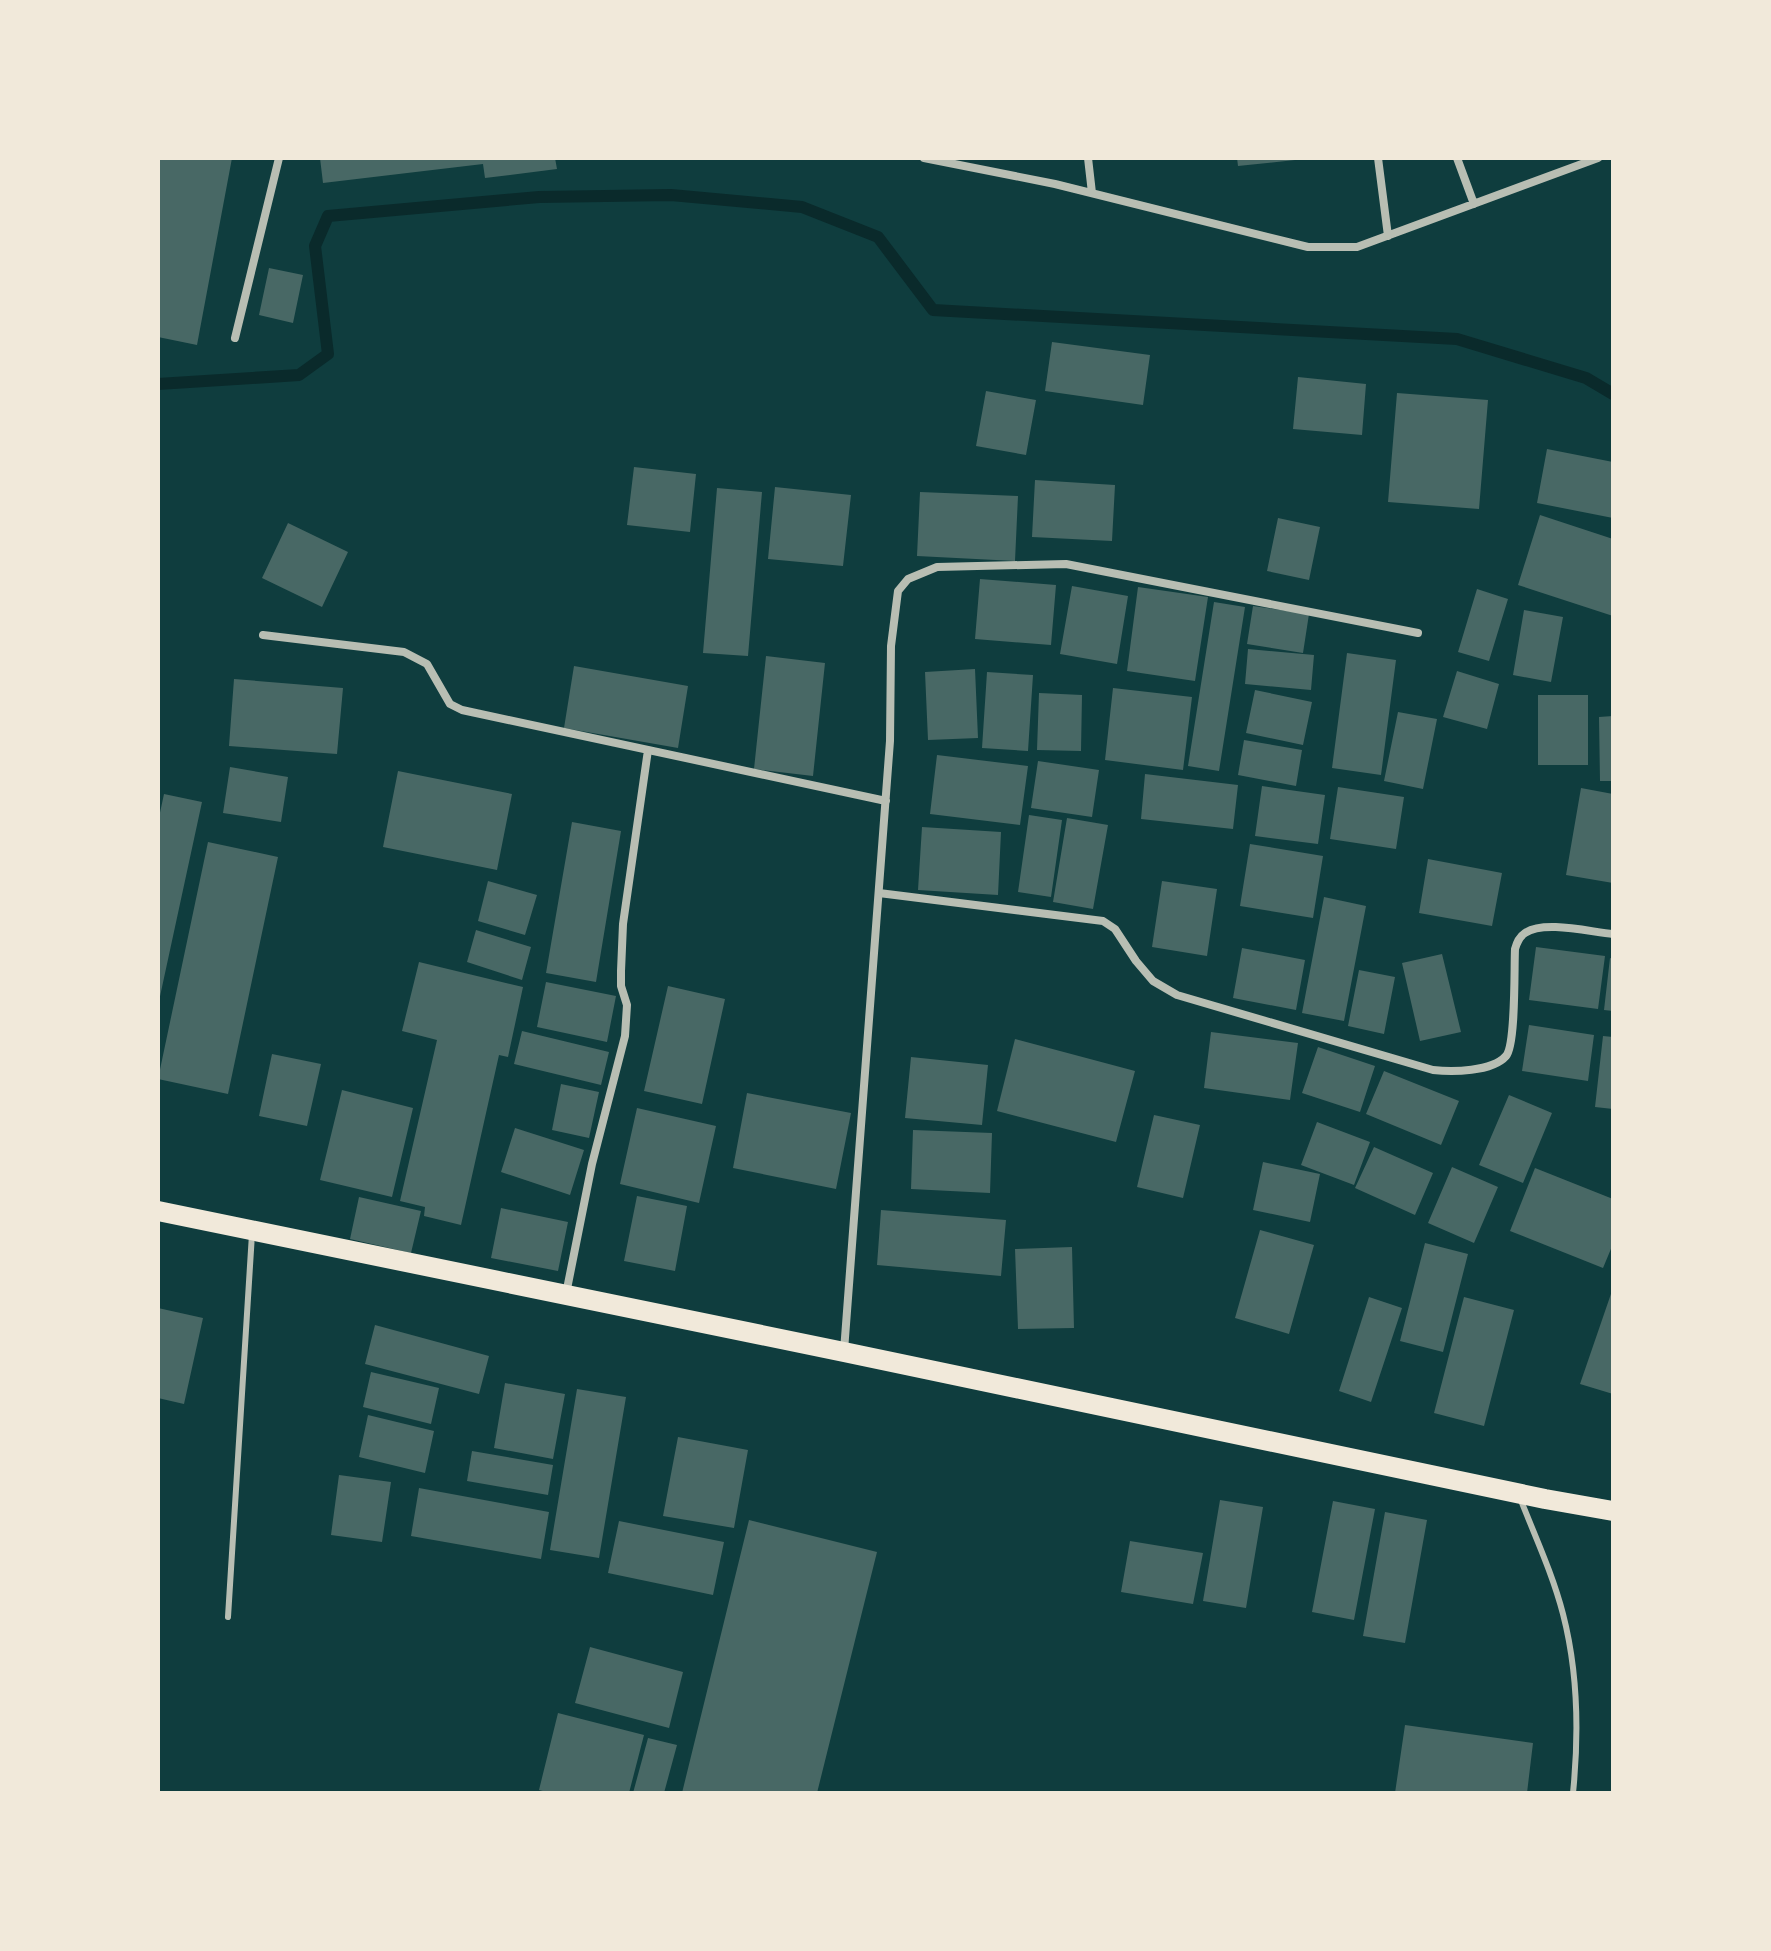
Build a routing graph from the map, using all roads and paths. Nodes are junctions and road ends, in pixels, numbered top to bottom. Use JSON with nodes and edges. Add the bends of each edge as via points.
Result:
{"nodes":[{"id":1,"x":279,"y":158,"type":"edge"},
{"id":2,"x":924,"y":158,"type":"edge"},
{"id":3,"x":1088,"y":158,"type":"edge"},
{"id":4,"x":1378,"y":158,"type":"edge"},
{"id":5,"x":1457,"y":158,"type":"edge"},
{"id":6,"x":1598,"y":158,"type":"edge"},
{"id":7,"x":1092,"y":193,"type":"junction"},
{"id":8,"x":1474,"y":204,"type":"junction"},
{"id":9,"x":1388,"y":236,"type":"junction"},
{"id":10,"x":235,"y":338,"type":"dead end"},
{"id":11,"x":1418,"y":633,"type":"dead end"},
{"id":12,"x":263,"y":635,"type":"dead end"},
{"id":13,"x":648,"y":750,"type":"junction"},
{"id":14,"x":886,"y":801,"type":"junction"},
{"id":15,"x":879,"y":893,"type":"junction"},
{"id":16,"x":1613,"y":934,"type":"edge"},
{"id":17,"x":158,"y":1211,"type":"edge"},
{"id":18,"x":252,"y":1231,"type":"junction"},
{"id":19,"x":566,"y":1295,"type":"junction"},
{"id":20,"x":844,"y":1352,"type":"junction"},
{"id":21,"x":1518,"y":1493,"type":"junction"},
{"id":22,"x":1613,"y":1511,"type":"edge"},
{"id":23,"x":228,"y":1617,"type":"dead end"},
{"id":24,"x":1573,"y":1793,"type":"edge"}],
"edges":[{"from":1,"to":10,"type":"street"},
{"from":2,"to":7,"type":"street"},
{"from":3,"to":7,"type":"street"},
{"from":4,"to":9,"type":"street"},
{"from":5,"to":8,"type":"street"},
{"from":6,"to":8,"type":"street"},
{"from":7,"to":9,"type":"street","via":[[1308,247],[1357,247]]},
{"from":8,"to":9,"type":"street"},
{"from":11,"to":14,"type":"street","via":[[1066,564],[922,571],[898,591]]},
{"from":12,"to":13,"type":"street","via":[[404,652],[427,664],[450,704],[462,710]]},
{"from":13,"to":14,"type":"street"},
{"from":13,"to":19,"type":"street","via":[[623,924],[625,1036]]},
{"from":14,"to":15,"type":"street"},
{"from":15,"to":16,"type":"street","via":[[1103,921],[1115,929],[1153,981],[1177,995],[1455,1072],[1492,1064],[1508,1054],[1515,949],[1526,932],[1553,927]]},
{"from":15,"to":20,"type":"street"},
{"from":17,"to":18,"type":"main road"},
{"from":18,"to":19,"type":"main road"},
{"from":18,"to":23,"type":"lane"},
{"from":19,"to":20,"type":"main road"},
{"from":20,"to":21,"type":"main road"},
{"from":21,"to":22,"type":"main road"},
{"from":21,"to":24,"type":"lane","via":[[1562,1612],[1572,1659],[1577,1754]]}]}
